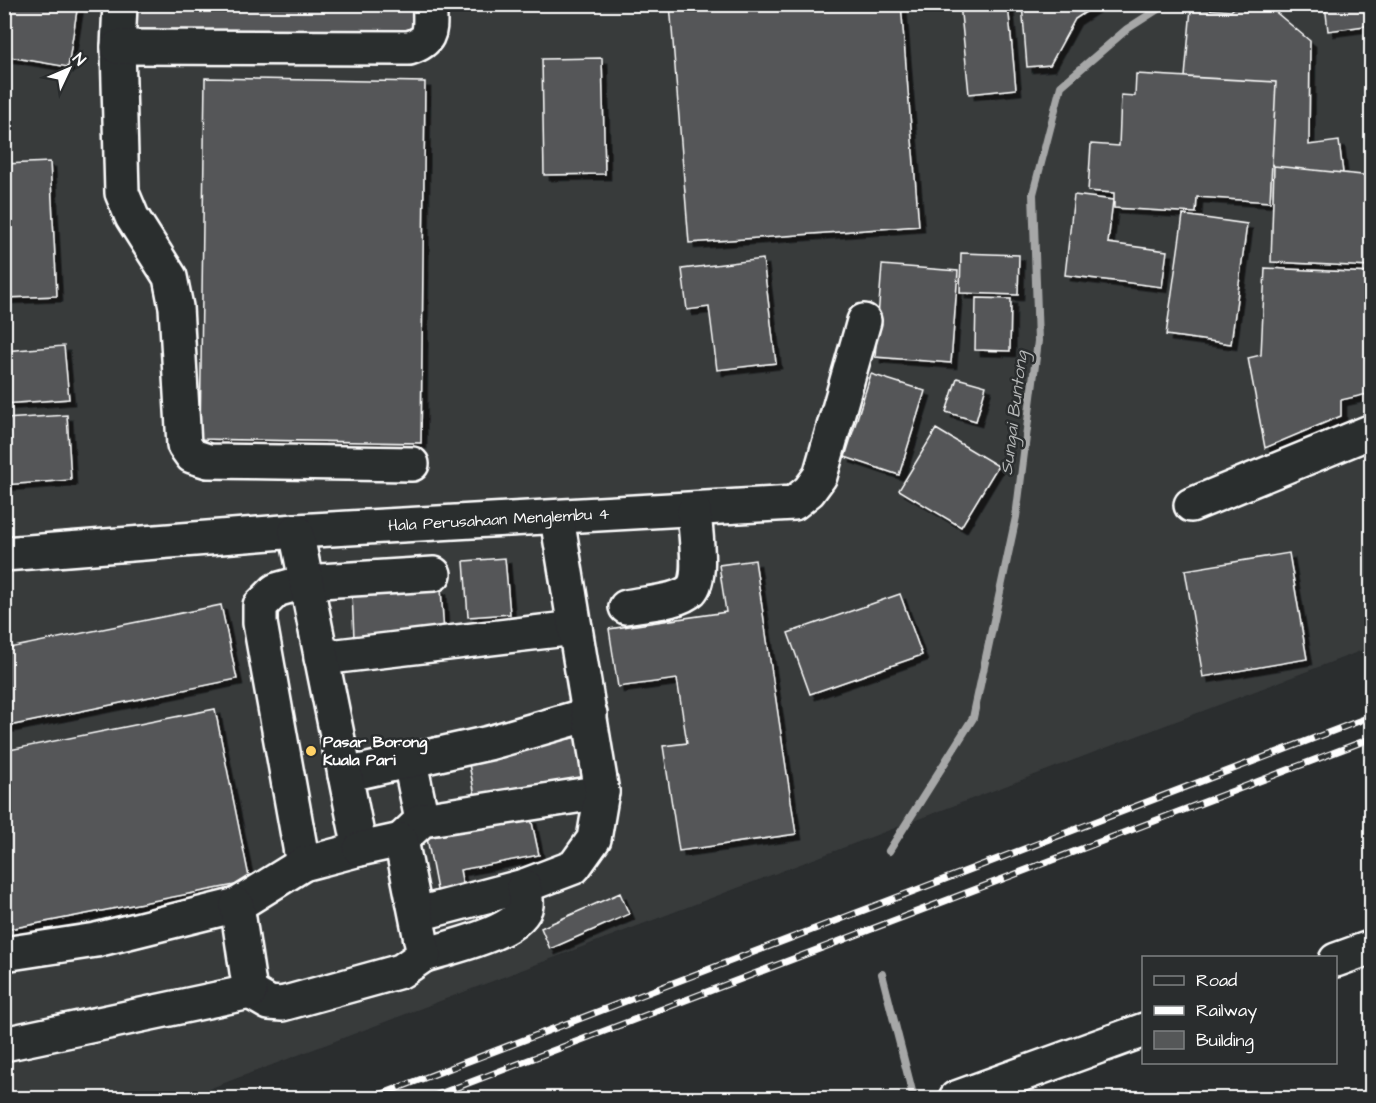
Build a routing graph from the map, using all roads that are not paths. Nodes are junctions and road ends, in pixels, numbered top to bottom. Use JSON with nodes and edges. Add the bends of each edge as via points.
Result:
{"nodes":[{"id":1,"x":120,"y":4,"type":"edge"},
{"id":2,"x":430,"y":4,"type":"edge"},
{"id":3,"x":118,"y":47,"type":"junction"},
{"id":4,"x":864,"y":321,"type":"dead end"},
{"id":5,"x":1371,"y":431,"type":"edge"},
{"id":6,"x":412,"y":464,"type":"dead end"},
{"id":7,"x":1191,"y":505,"type":"dead end"},
{"id":8,"x":694,"y":511,"type":"junction"},
{"id":9,"x":557,"y":518,"type":"junction"},
{"id":10,"x":296,"y":531,"type":"junction"},
{"id":11,"x":4,"y":554,"type":"edge"},
{"id":12,"x":434,"y":574,"type":"dead end"},
{"id":13,"x":304,"y":582,"type":"junction"},
{"id":14,"x":626,"y":607,"type":"dead end"},
{"id":15,"x":575,"y":628,"type":"junction"},
{"id":16,"x":321,"y":658,"type":"junction"},
{"id":17,"x":590,"y":714,"type":"junction"},
{"id":18,"x":410,"y":762,"type":"junction"},
{"id":19,"x":345,"y":775,"type":"junction"},
{"id":20,"x":602,"y":792,"type":"junction"},
{"id":21,"x":411,"y":830,"type":"junction"},
{"id":22,"x":360,"y":849,"type":"junction"},
{"id":23,"x":303,"y":864,"type":"junction"},
{"id":24,"x":524,"y":886,"type":"junction"},
{"id":25,"x":237,"y":905,"type":"junction"},
{"id":26,"x":418,"y":914,"type":"junction"},
{"id":27,"x":1371,"y":947,"type":"edge"},
{"id":28,"x":4,"y":954,"type":"edge"},
{"id":29,"x":424,"y":955,"type":"junction"},
{"id":30,"x":1337,"y":959,"type":"edge"},
{"id":31,"x":250,"y":992,"type":"junction"},
{"id":32,"x":1142,"y":1030,"type":"edge"},
{"id":33,"x":4,"y":1044,"type":"edge"},
{"id":34,"x":956,"y":1098,"type":"edge"}],
"edges":[{"from":1,"to":3,"type":"street"},
{"from":2,"to":3,"type":"street","via":[[429,36],[422,44],[409,48]]},
{"from":3,"to":6,"type":"street","via":[[122,193],[132,217],[170,277],[176,307],[184,445],[192,456],[208,461]]},
{"from":4,"to":8,"type":"street","name":"Hala Perusahaan Menglembu 4","via":[[820,476],[809,491],[794,504],[783,506]]},
{"from":5,"to":7,"type":"street"},
{"from":8,"to":9,"type":"street","name":"Hala Perusahaan Menglembu 4"},
{"from":8,"to":14,"type":"street","via":[[698,579],[691,590],[680,596]]},
{"from":9,"to":10,"type":"street","name":"Hala Perusahaan Menglembu 4"},
{"from":9,"to":15,"type":"street"},
{"from":10,"to":11,"type":"street","name":"Hala Perusahaan Menglembu 4"},
{"from":10,"to":13,"type":"street"},
{"from":12,"to":13,"type":"street"},
{"from":13,"to":16,"type":"street"},
{"from":13,"to":23,"type":"street","via":[[276,591],[260,606]]},
{"from":15,"to":16,"type":"street"},
{"from":15,"to":17,"type":"street"},
{"from":16,"to":19,"type":"street"},
{"from":17,"to":18,"type":"street"},
{"from":17,"to":20,"type":"street"},
{"from":18,"to":19,"type":"street"},
{"from":18,"to":21,"type":"street"},
{"from":19,"to":22,"type":"street"},
{"from":20,"to":21,"type":"street"},
{"from":20,"to":24,"type":"street","via":[[594,839],[574,867]]},
{"from":21,"to":22,"type":"street"},
{"from":21,"to":26,"type":"street"},
{"from":22,"to":23,"type":"street"},
{"from":23,"to":25,"type":"street"},
{"from":24,"to":26,"type":"street"},
{"from":24,"to":29,"type":"street","via":[[526,906],[512,923],[494,933]]},
{"from":25,"to":28,"type":"street","via":[[96,940]]},
{"from":25,"to":31,"type":"street"},
{"from":26,"to":29,"type":"street"},
{"from":27,"to":30,"type":"street"},
{"from":29,"to":31,"type":"street","via":[[401,971],[282,1004],[269,1003]]},
{"from":31,"to":33,"type":"street"},
{"from":32,"to":34,"type":"street"}]}
